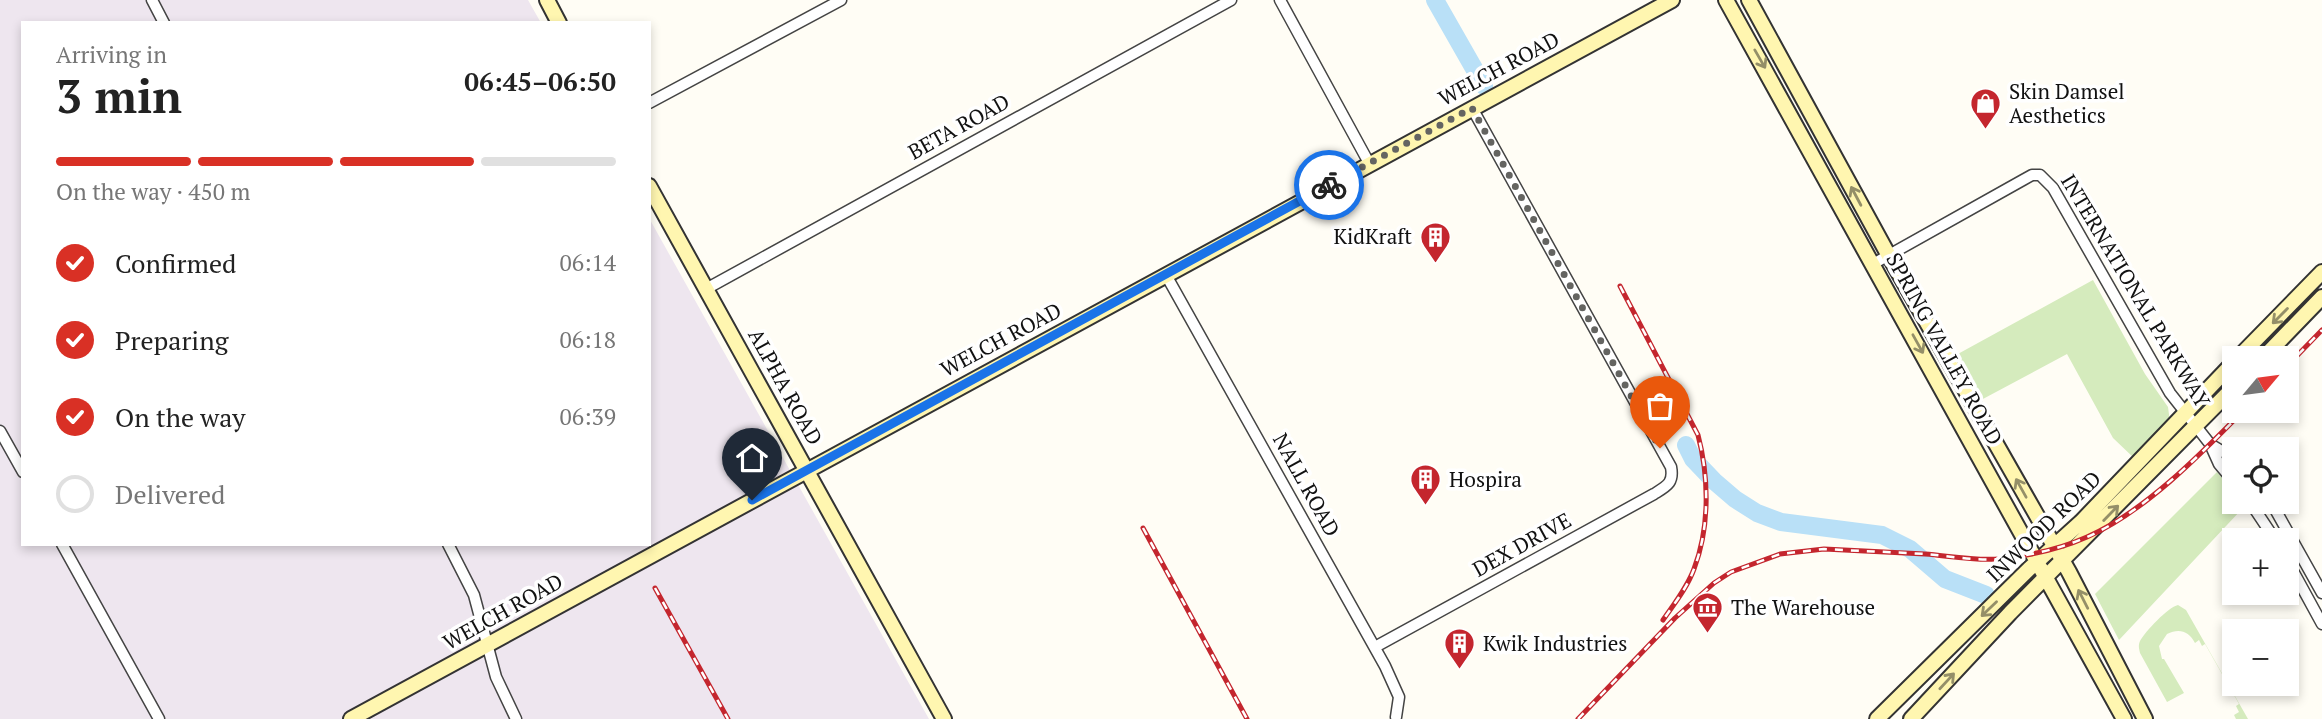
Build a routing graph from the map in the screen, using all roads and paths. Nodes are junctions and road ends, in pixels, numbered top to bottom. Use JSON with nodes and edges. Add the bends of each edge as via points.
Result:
{"nodes":[{"id":1,"x":152,"y":0,"type":"edge"},
{"id":2,"x":547,"y":0,"type":"edge"},
{"id":3,"x":841,"y":0,"type":"edge"},
{"id":4,"x":1231,"y":0,"type":"edge"},
{"id":5,"x":1280,"y":0,"type":"edge"},
{"id":6,"x":1672,"y":0,"type":"edge"},
{"id":7,"x":1726,"y":0,"type":"edge"},
{"id":8,"x":1749,"y":0,"type":"edge"},
{"id":9,"x":163,"y":21,"type":"edge"},
{"id":10,"x":558,"y":21,"type":"edge"},
{"id":11,"x":651,"y":102,"type":"edge"},
{"id":12,"x":1472,"y":108,"type":"junction"},
{"id":13,"x":1369,"y":163,"type":"junction"},
{"id":14,"x":651,"y":190,"type":"edge"},
{"id":15,"x":1888,"y":256,"type":"junction"},
{"id":16,"x":1873,"y":264,"type":"junction"},
{"id":17,"x":2322,"y":272,"type":"edge"},
{"id":18,"x":1166,"y":275,"type":"junction"},
{"id":19,"x":706,"y":289,"type":"junction"},
{"id":20,"x":2322,"y":297,"type":"edge"},
{"id":21,"x":2250,"y":346,"type":"edge"},
{"id":22,"x":2275,"y":346,"type":"edge"},
{"id":23,"x":1950,"y":364,"type":"junction"},
{"id":24,"x":1934,"y":373,"type":"junction"},
{"id":25,"x":2222,"y":374,"type":"edge"},
{"id":26,"x":2222,"y":399,"type":"edge"},
{"id":27,"x":2185,"y":412,"type":"junction"},
{"id":28,"x":2196,"y":426,"type":"junction"},
{"id":29,"x":0,"y":431,"type":"edge"},
{"id":30,"x":2210,"y":444,"type":"junction"},
{"id":31,"x":2222,"y":451,"type":"edge"},
{"id":32,"x":21,"y":468,"type":"edge"},
{"id":33,"x":2222,"y":468,"type":"edge"},
{"id":34,"x":807,"y":471,"type":"junction"},
{"id":35,"x":2278,"y":514,"type":"edge"},
{"id":36,"x":63,"y":546,"type":"edge"},
{"id":37,"x":449,"y":546,"type":"edge"},
{"id":38,"x":2055,"y":548,"type":"junction"},
{"id":39,"x":2038,"y":561,"type":"junction"},
{"id":40,"x":2063,"y":561,"type":"junction"},
{"id":41,"x":2047,"y":577,"type":"junction"},
{"id":42,"x":2299,"y":583,"type":"edge"},
{"id":43,"x":2322,"y":593,"type":"edge"},
{"id":44,"x":2322,"y":624,"type":"edge"},
{"id":45,"x":2081,"y":640,"type":"junction"},
{"id":46,"x":488,"y":644,"type":"junction"},
{"id":47,"x":1375,"y":647,"type":"junction"},
{"id":48,"x":2111,"y":654,"type":"junction"},
{"id":49,"x":2101,"y":676,"type":"junction"},
{"id":50,"x":1906,"y":689,"type":"junction"},
{"id":51,"x":1922,"y":708,"type":"junction"},
{"id":52,"x":1396,"y":717,"type":"dead end"},
{"id":53,"x":2144,"y":717,"type":"edge"},
{"id":54,"x":159,"y":719,"type":"edge"},
{"id":55,"x":351,"y":719,"type":"edge"},
{"id":56,"x":516,"y":719,"type":"edge"},
{"id":57,"x":944,"y":719,"type":"edge"},
{"id":58,"x":1877,"y":719,"type":"edge"},
{"id":59,"x":1911,"y":719,"type":"edge"},
{"id":60,"x":2123,"y":719,"type":"edge"}],
"edges":[{"from":1,"to":9,"type":"street"},
{"from":2,"to":10,"type":"main road"},
{"from":3,"to":11,"type":"street"},
{"from":4,"to":19,"type":"street","name":"BETA ROAD"},
{"from":5,"to":13,"type":"street"},
{"from":6,"to":12,"type":"main road","name":"WELCH ROAD"},
{"from":7,"to":16,"type":"main road","name":"SPRING VALLEY ROAD","one_way":true},
{"from":15,"to":8,"type":"main road","name":"SPRING VALLEY ROAD","one_way":true},
{"from":12,"to":13,"type":"main road","name":"WELCH ROAD"},
{"from":12,"to":47,"type":"street","name":"DEX DRIVE","via":[[1673,477],[1671,484],[1654,494]]},
{"from":13,"to":18,"type":"main road","name":"WELCH ROAD"},
{"from":14,"to":19,"type":"main road","name":"ALPHA ROAD"},
{"from":15,"to":16,"type":"street","name":"INTERNATIONAL PARKWAY"},
{"from":15,"to":23,"type":"main road","name":"SPRING VALLEY ROAD"},
{"from":15,"to":27,"type":"street","name":"INTERNATIONAL PARKWAY","via":[[2032,175],[2040,175],[2053,188]]},
{"from":16,"to":24,"type":"main road","name":"SPRING VALLEY ROAD","one_way":true},
{"from":17,"to":21,"type":"main road","name":"INWOOD ROAD","one_way":true},
{"from":18,"to":34,"type":"main road","name":"WELCH ROAD"},
{"from":18,"to":47,"type":"street","name":"NALL ROAD"},
{"from":19,"to":34,"type":"main road","name":"ALPHA ROAD"},
{"from":20,"to":22,"type":"main road"},
{"from":23,"to":24,"type":"main road"},
{"from":38,"to":23,"type":"main road","name":"SPRING VALLEY ROAD","one_way":true},
{"from":24,"to":39,"type":"main road","name":"SPRING VALLEY ROAD"},
{"from":25,"to":27,"type":"main road","name":"INWOOD ROAD"},
{"from":26,"to":28,"type":"main road","name":"INWOOD ROAD"},
{"from":27,"to":28,"type":"street","name":"INTERNATIONAL PARKWAY"},
{"from":27,"to":38,"type":"main road","name":"INWOOD ROAD"},
{"from":28,"to":30,"type":"street","name":"INTERNATIONAL PARKWAY"},
{"from":40,"to":28,"type":"main road","name":"INWOOD ROAD","one_way":true},
{"from":29,"to":32,"type":"street"},
{"from":30,"to":31,"type":"street","name":"INTERNATIONAL PARKWAY"},
{"from":30,"to":33,"type":"street","name":"INTERNATIONAL PARKWAY"},
{"from":34,"to":46,"type":"main road","name":"WELCH ROAD"},
{"from":34,"to":57,"type":"main road","name":"ALPHA ROAD"},
{"from":35,"to":43,"type":"street"},
{"from":36,"to":54,"type":"street"},
{"from":37,"to":46,"type":"street","via":[[470,583]]},
{"from":38,"to":39,"type":"main road","name":"INWOOD ROAD"},
{"from":38,"to":40,"type":"main road","name":"SPRING VALLEY ROAD"},
{"from":39,"to":41,"type":"main road","name":"SPRING VALLEY ROAD"},
{"from":39,"to":50,"type":"main road","name":"INWOOD ROAD","one_way":true},
{"from":40,"to":41,"type":"main road","name":"INWOOD ROAD"},
{"from":48,"to":40,"type":"main road","name":"SPRING VALLEY ROAD","one_way":true},
{"from":41,"to":45,"type":"main road","name":"SPRING VALLEY ROAD"},
{"from":51,"to":41,"type":"main road","name":"INWOOD ROAD","one_way":true},
{"from":42,"to":44,"type":"street"},
{"from":45,"to":48,"type":"main road","via":[[2092,645],[2099,656]]},
{"from":45,"to":49,"type":"main road","name":"SPRING VALLEY ROAD"},
{"from":46,"to":55,"type":"main road","name":"WELCH ROAD"},
{"from":46,"to":56,"type":"street","via":[[496,677]]},
{"from":47,"to":52,"type":"street","name":"NALL ROAD","via":[[1399,697]]},
{"from":48,"to":53,"type":"main road","name":"SPRING VALLEY ROAD"},
{"from":49,"to":53,"type":"main road","via":[[2114,679]]},
{"from":49,"to":60,"type":"main road","name":"SPRING VALLEY ROAD"},
{"from":50,"to":51,"type":"main road"},
{"from":50,"to":58,"type":"main road","name":"INWOOD ROAD"},
{"from":51,"to":59,"type":"main road","name":"INWOOD ROAD"}]}
